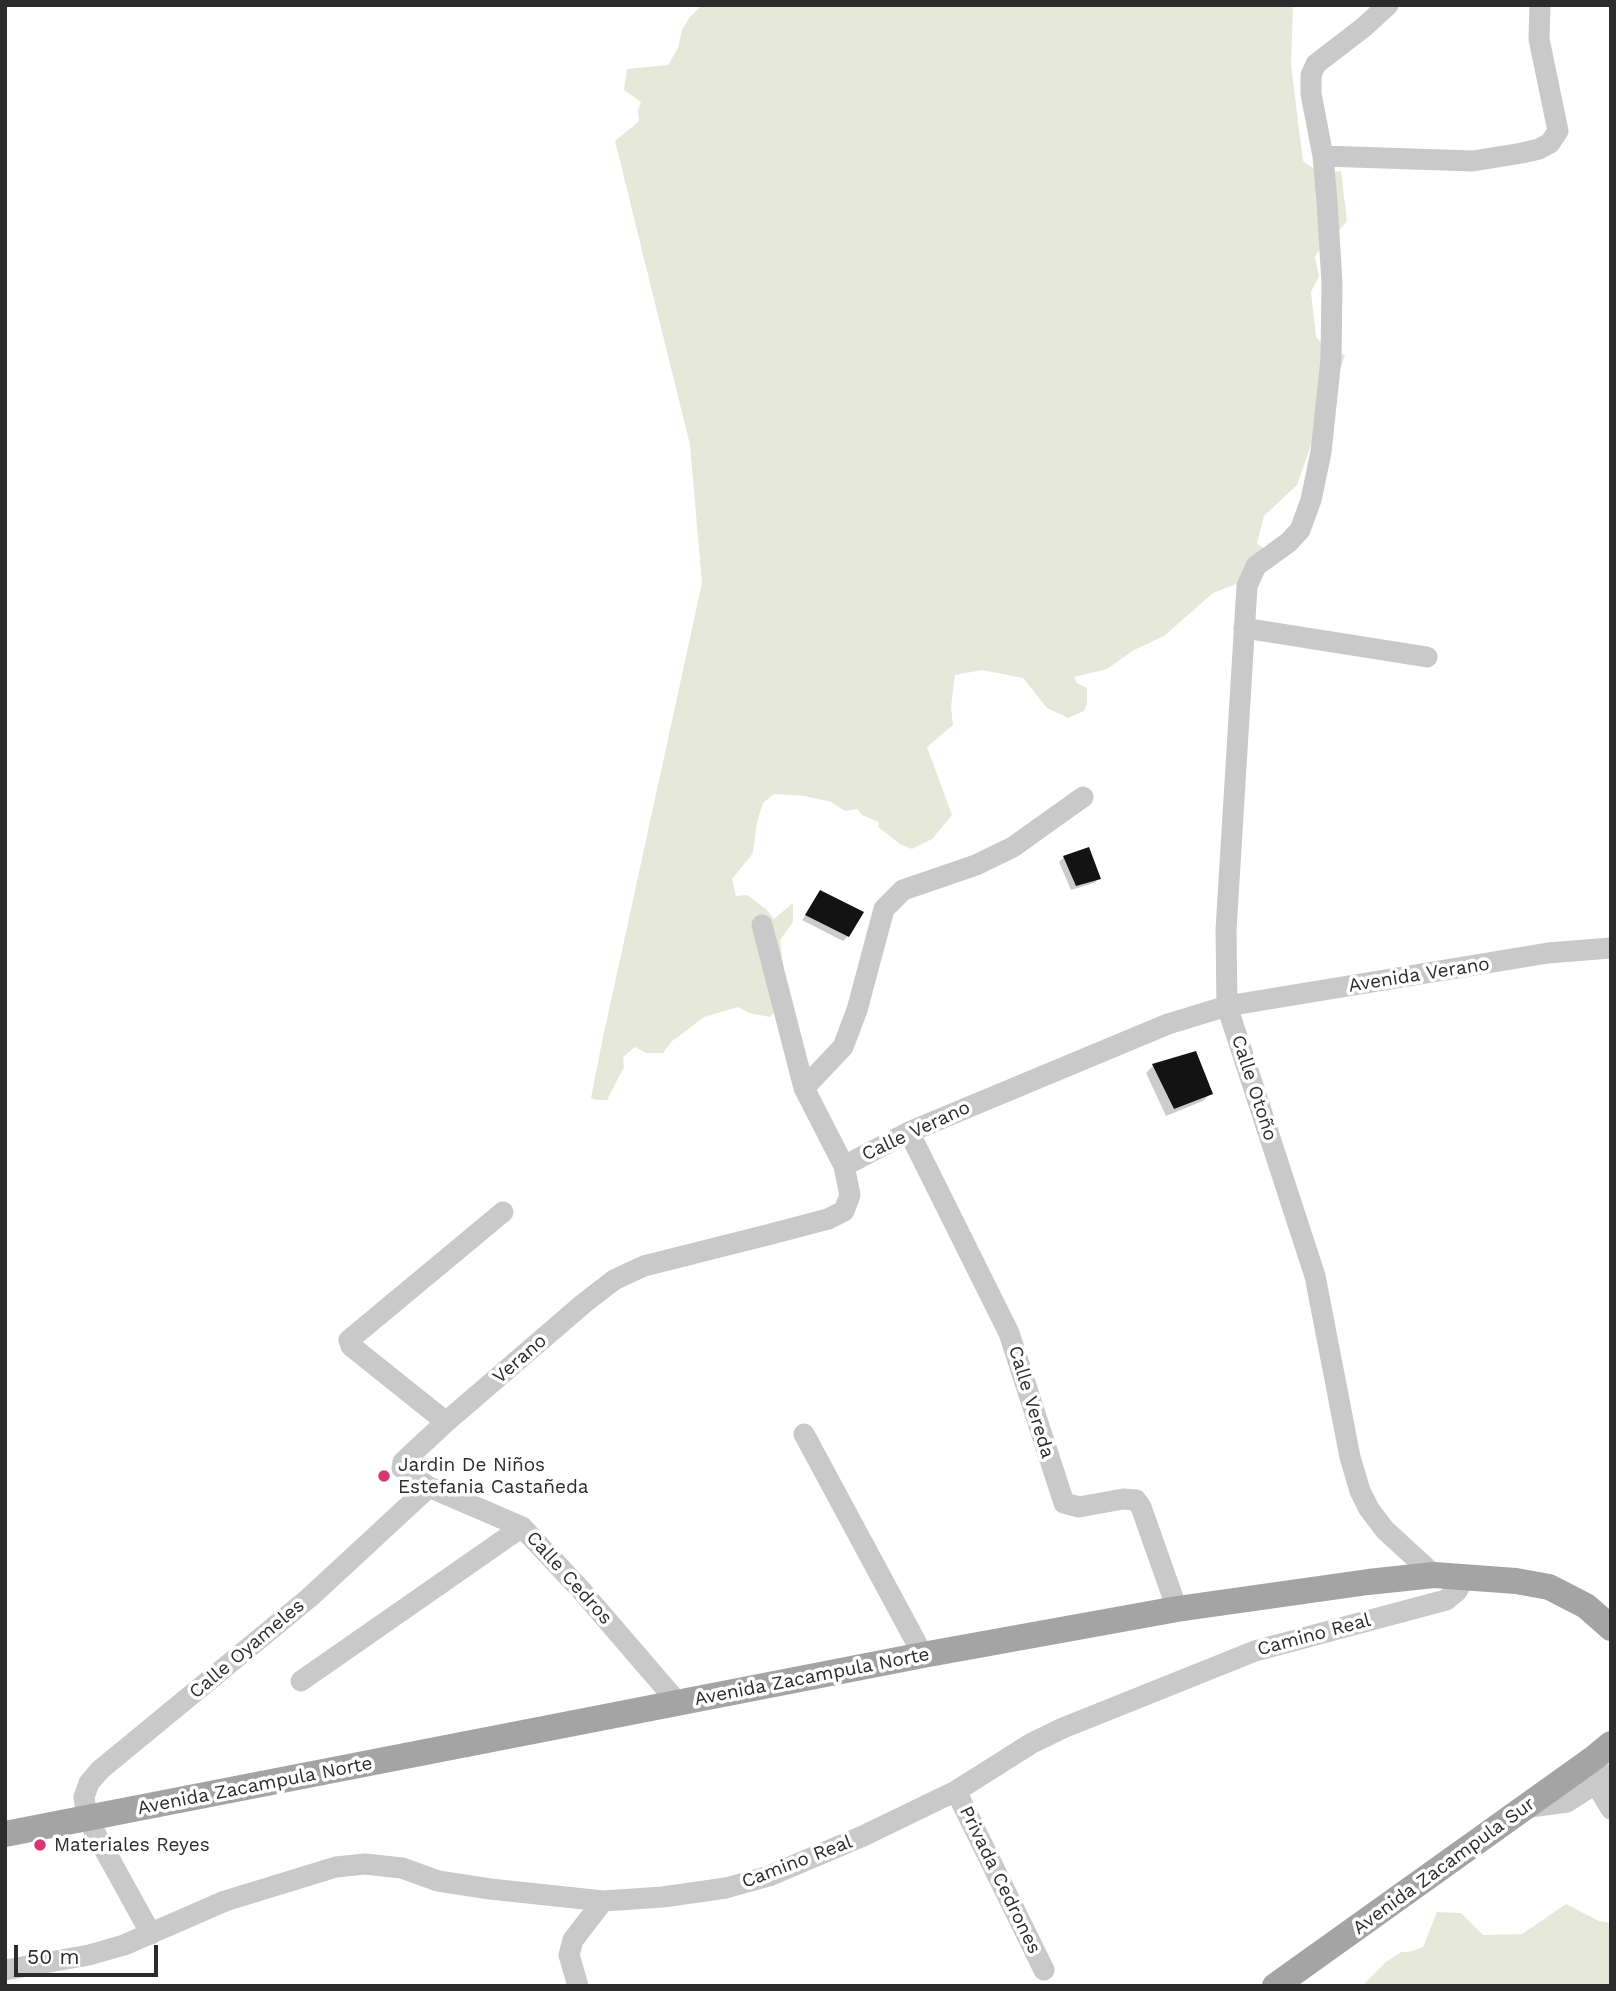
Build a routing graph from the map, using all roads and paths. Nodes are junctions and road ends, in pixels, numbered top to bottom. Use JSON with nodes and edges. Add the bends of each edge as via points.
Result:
{"nodes":[{"id":1,"x":1388,"y":5,"type":"edge"},
{"id":2,"x":1540,"y":5,"type":"edge"},
{"id":3,"x":1323,"y":156,"type":"junction"},
{"id":4,"x":1244,"y":628,"type":"junction"},
{"id":5,"x":1427,"y":657,"type":"dead end"},
{"id":6,"x":1083,"y":797,"type":"dead end"},
{"id":7,"x":762,"y":925,"type":"dead end"},
{"id":8,"x":1611,"y":948,"type":"edge"},
{"id":9,"x":1227,"y":1006,"type":"junction"},
{"id":10,"x":804,"y":1088,"type":"junction"},
{"id":11,"x":909,"y":1132,"type":"junction"},
{"id":12,"x":844,"y":1166,"type":"junction"},
{"id":13,"x":503,"y":1212,"type":"dead end"},
{"id":14,"x":644,"y":1266,"type":"joint"},
{"id":15,"x":446,"y":1422,"type":"junction"},
{"id":16,"x":804,"y":1434,"type":"dead end"},
{"id":17,"x":403,"y":1462,"type":"joint"},
{"id":18,"x":429,"y":1487,"type":"junction"},
{"id":19,"x":522,"y":1527,"type":"junction"},
{"id":20,"x":1434,"y":1575,"type":"junction"},
{"id":21,"x":1465,"y":1576,"type":"junction"},
{"id":22,"x":1177,"y":1609,"type":"junction"},
{"id":23,"x":1611,"y":1629,"type":"edge"},
{"id":24,"x":923,"y":1655,"type":"junction"},
{"id":25,"x":301,"y":1681,"type":"dead end"},
{"id":26,"x":679,"y":1704,"type":"junction"},
{"id":27,"x":1611,"y":1744,"type":"edge"},
{"id":28,"x":1603,"y":1779,"type":"edge"},
{"id":29,"x":956,"y":1791,"type":"junction"},
{"id":30,"x":1523,"y":1808,"type":"junction"},
{"id":31,"x":1611,"y":1809,"type":"edge"},
{"id":32,"x":87,"y":1818,"type":"junction"},
{"id":33,"x":5,"y":1834,"type":"edge"},
{"id":34,"x":603,"y":1901,"type":"junction"},
{"id":35,"x":151,"y":1934,"type":"junction"},
{"id":36,"x":5,"y":1970,"type":"edge"},
{"id":37,"x":1044,"y":1970,"type":"dead end"},
{"id":38,"x":578,"y":1986,"type":"edge"},
{"id":39,"x":1275,"y":1986,"type":"edge"}],
"edges":[{"from":1,"to":3,"type":"street","via":[[1313,70],[1311,94]]},
{"from":2,"to":3,"type":"street","via":[[1539,39],[1558,131],[1550,143],[1473,161]]},
{"from":3,"to":4,"type":"street","name":"Calle Otoño","via":[[1332,283],[1331,359],[1321,452],[1300,530],[1256,566],[1247,586]]},
{"from":4,"to":5,"type":"street"},
{"from":4,"to":9,"type":"street","name":"Calle Otoño","via":[[1226,930]]},
{"from":6,"to":10,"type":"street","via":[[1013,847],[976,866],[903,890],[884,909],[843,1047]]},
{"from":7,"to":10,"type":"street"},
{"from":8,"to":9,"type":"street","name":"Avenida Verano","via":[[1548,953]]},
{"from":9,"to":11,"type":"street","name":"Calle Verano","via":[[1145,1033]]},
{"from":9,"to":20,"type":"street","name":"Calle Otoño","via":[[1315,1276],[1360,1491],[1385,1530]]},
{"from":10,"to":12,"type":"street"},
{"from":11,"to":12,"type":"street","name":"Calle Verano"},
{"from":11,"to":22,"type":"street","name":"Calle Vereda","via":[[1009,1333],[1064,1503],[1079,1507],[1136,1500]]},
{"from":12,"to":14,"type":"street","name":"Calle Verano","via":[[849,1204],[828,1219]]},
{"from":13,"to":15,"type":"street","via":[[349,1340]]},
{"from":14,"to":15,"type":"street","name":"Verano","via":[[614,1280],[583,1304]]},
{"from":15,"to":17,"type":"street","name":"Verano"},
{"from":16,"to":24,"type":"street"},
{"from":17,"to":18,"type":"street","name":"Calle Cedros","via":[[404,1470]]},
{"from":18,"to":19,"type":"street","name":"Calle Cedros"},
{"from":18,"to":32,"type":"street","name":"Calle Oyameles","via":[[309,1598],[100,1770],[84,1797]]},
{"from":19,"to":25,"type":"street"},
{"from":19,"to":26,"type":"street","name":"Calle Cedros"},
{"from":20,"to":21,"type":"main road","name":"Avenida Zacampula Norte"},
{"from":20,"to":22,"type":"main road","name":"Avenida Zacampula Norte"},
{"from":21,"to":23,"type":"main road","name":"Avenida Zacampula Norte","via":[[1549,1587],[1586,1606]]},
{"from":21,"to":29,"type":"street","name":"Camino Real","via":[[1446,1600],[1255,1651],[1063,1728]]},
{"from":22,"to":24,"type":"main road","name":"Avenida Zacampula Norte"},
{"from":24,"to":26,"type":"main road","name":"Avenida Zacampula Norte"},
{"from":26,"to":32,"type":"main road","name":"Avenida Zacampula Norte"},
{"from":27,"to":30,"type":"main road","name":"Avenida Zacampula Sur"},
{"from":28,"to":30,"type":"street","via":[[1567,1802]]},
{"from":28,"to":31,"type":"street"},
{"from":29,"to":34,"type":"street","name":"Camino Real","via":[[769,1876],[726,1888]]},
{"from":29,"to":37,"type":"street","name":"Privada Cedrones"},
{"from":30,"to":39,"type":"main road","name":"Avenida Zacampula Sur"},
{"from":32,"to":33,"type":"main road","name":"Avenida Zacampula Norte"},
{"from":32,"to":35,"type":"street"},
{"from":34,"to":35,"type":"street","name":"Camino Real","via":[[489,1889],[366,1864],[292,1879],[225,1901]]},
{"from":34,"to":38,"type":"street","via":[[573,1940],[569,1955]]},
{"from":35,"to":36,"type":"street","name":"Camino Real","via":[[89,1955]]}]}
